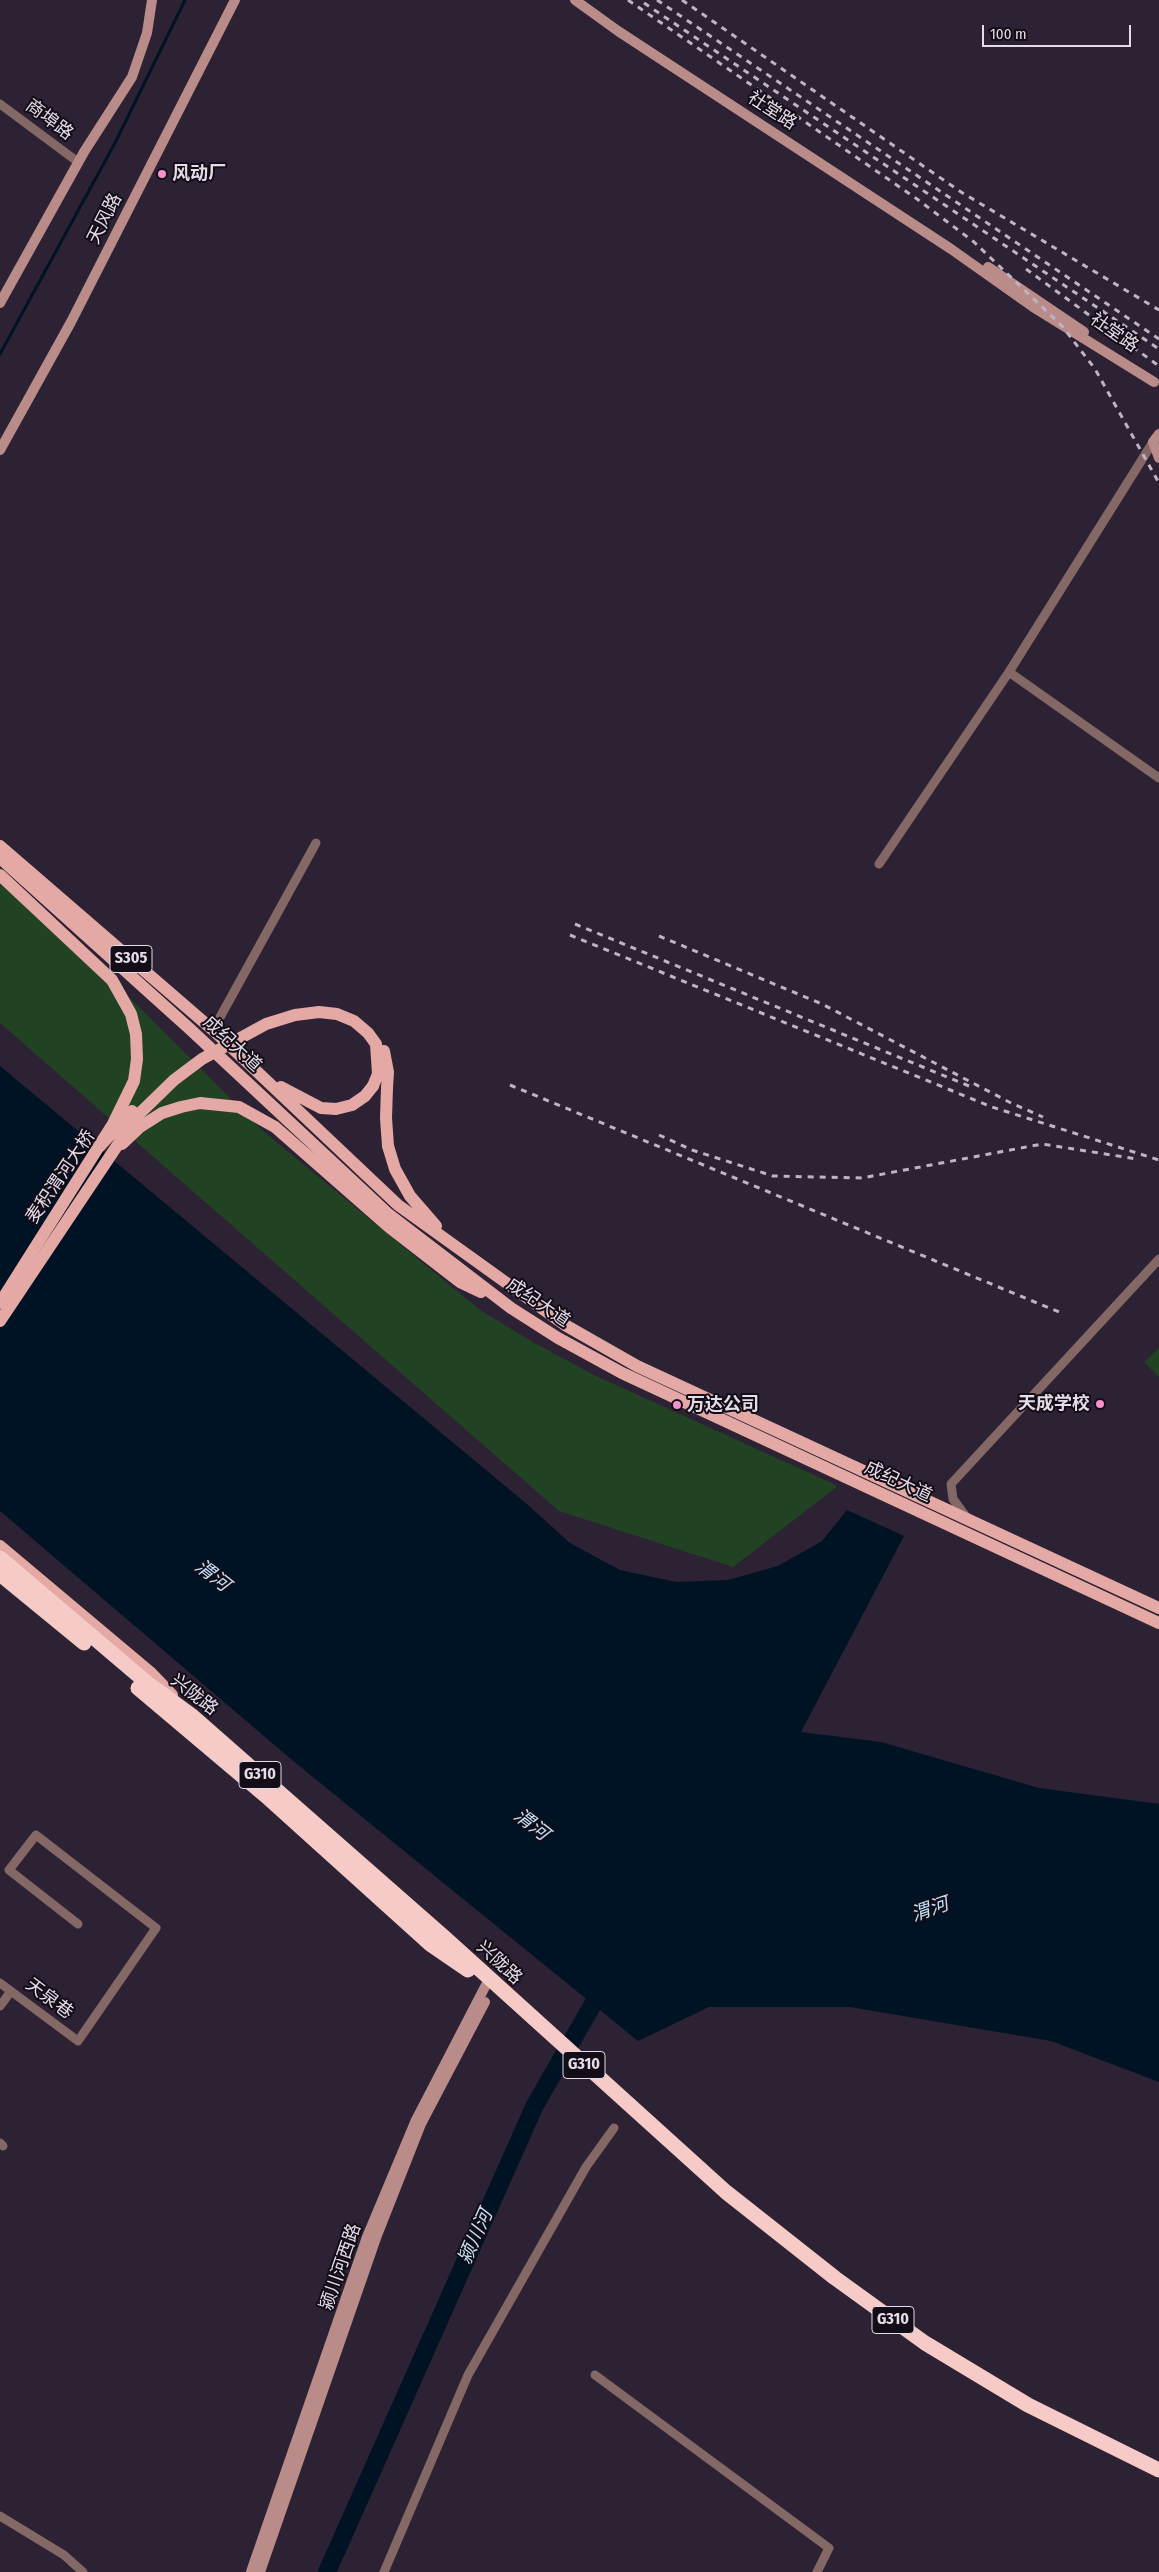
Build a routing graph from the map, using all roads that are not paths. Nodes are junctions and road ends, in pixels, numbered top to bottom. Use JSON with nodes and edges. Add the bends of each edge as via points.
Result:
{"nodes":[{"id":1,"x":152,"y":0,"type":"edge"},
{"id":2,"x":235,"y":0,"type":"edge"},
{"id":3,"x":575,"y":0,"type":"edge"},
{"id":4,"x":0,"y":104,"type":"edge"},
{"id":5,"x":78,"y":162,"type":"junction"},
{"id":6,"x":0,"y":303,"type":"edge"},
{"id":7,"x":1156,"y":384,"type":"edge"},
{"id":8,"x":1156,"y":438,"type":"edge"},
{"id":9,"x":0,"y":450,"type":"edge"},
{"id":10,"x":1159,"y":458,"type":"edge"},
{"id":11,"x":1010,"y":672,"type":"junction"},
{"id":12,"x":1159,"y":778,"type":"edge"},
{"id":13,"x":316,"y":843,"type":"dead end"},
{"id":14,"x":0,"y":846,"type":"edge"},
{"id":15,"x":0,"y":858,"type":"edge"},
{"id":16,"x":879,"y":864,"type":"dead end"},
{"id":17,"x":0,"y":875,"type":"edge"},
{"id":18,"x":213,"y":1030,"type":"junction"},
{"id":19,"x":259,"y":1074,"type":"junction"},
{"id":20,"x":104,"y":1151,"type":"junction"},
{"id":21,"x":455,"y":1247,"type":"junction"},
{"id":22,"x":1159,"y":1259,"type":"edge"},
{"id":23,"x":0,"y":1303,"type":"edge"},
{"id":24,"x":511,"y":1308,"type":"junction"},
{"id":25,"x":0,"y":1321,"type":"edge"},
{"id":26,"x":967,"y":1518,"type":"junction"},
{"id":27,"x":0,"y":1546,"type":"edge"},
{"id":28,"x":0,"y":1558,"type":"edge"},
{"id":29,"x":0,"y":1574,"type":"edge"},
{"id":30,"x":1159,"y":1608,"type":"edge"},
{"id":31,"x":1159,"y":1623,"type":"edge"},
{"id":32,"x":191,"y":1715,"type":"junction"},
{"id":33,"x":78,"y":1924,"type":"dead end"},
{"id":34,"x":0,"y":1983,"type":"edge"},
{"id":35,"x":490,"y":1985,"type":"junction"},
{"id":36,"x":11,"y":1991,"type":"junction"},
{"id":37,"x":512,"y":2001,"type":"junction"},
{"id":38,"x":0,"y":2006,"type":"edge"},
{"id":39,"x":614,"y":2128,"type":"dead end"},
{"id":40,"x":595,"y":2375,"type":"dead end"},
{"id":41,"x":1159,"y":2470,"type":"edge"},
{"id":42,"x":0,"y":2516,"type":"edge"},
{"id":43,"x":83,"y":2572,"type":"edge"},
{"id":44,"x":251,"y":2572,"type":"edge"},
{"id":45,"x":260,"y":2572,"type":"edge"},
{"id":46,"x":384,"y":2572,"type":"edge"},
{"id":47,"x":817,"y":2572,"type":"edge"}],
"edges":[{"from":1,"to":5,"type":"main road","via":[[147,33],[132,77]]},
{"from":2,"to":9,"type":"main road","name":"天风路","via":[[71,322]]},
{"from":3,"to":7,"type":"main road","name":"社堂路","via":[[952,249],[988,267],[1034,297]]},
{"from":4,"to":5,"type":"street","name":"商埠路"},
{"from":5,"to":6,"type":"main road"},
{"from":8,"to":10,"type":"main road"},
{"from":8,"to":11,"type":"street"},
{"from":11,"to":12,"type":"street"},
{"from":11,"to":16,"type":"street"},
{"from":13,"to":18,"type":"street"},
{"from":14,"to":18,"type":"main road","name":"成纪大道","number":"S305"},
{"from":15,"to":24,"type":"main road","name":"成纪大道","via":[[387,1213]]},
{"from":17,"to":20,"type":"main road","bridge":true,"via":[[112,980],[131,1014],[136,1034],[134,1081]]},
{"from":18,"to":19,"type":"main road","name":"成纪大道","number":"S305"},
{"from":19,"to":20,"type":"main road","name":"麦积渭河大桥","bridge":true,"via":[[303,1100],[321,1108],[336,1109],[365,1096],[373,1086],[378,1074],[376,1044],[354,1021],[337,1014],[295,1015],[266,1024],[202,1059],[174,1080]]},
{"from":19,"to":21,"type":"main road","name":"成纪大道","number":"S305","via":[[398,1205]]},
{"from":20,"to":21,"type":"main road","name":"麦积渭河大桥","bridge":true,"via":[[138,1104],[193,1057],[251,1023],[277,1013],[302,1007],[334,1006],[360,1016],[379,1037],[385,1054],[388,1146],[395,1169],[410,1196]]},
{"from":20,"to":23,"type":"main road","name":"麦积渭河大桥"},
{"from":20,"to":24,"type":"main road","bridge":true,"via":[[162,1113],[200,1103],[238,1107],[275,1126],[389,1227],[460,1282]]},
{"from":20,"to":25,"type":"main road","name":"麦积渭河大桥","bridge":true},
{"from":21,"to":26,"type":"main road","name":"成纪大道","number":"S305","via":[[602,1347]]},
{"from":22,"to":26,"type":"street","via":[[951,1484],[953,1499]]},
{"from":24,"to":31,"type":"main road","name":"成纪大道","via":[[622,1373]]},
{"from":26,"to":30,"type":"main road","name":"成纪大道","number":"S305"},
{"from":27,"to":32,"type":"main road","via":[[150,1672]]},
{"from":28,"to":32,"type":"highway","name":"兴陇路","number":"G310","via":[[146,1682]]},
{"from":29,"to":35,"type":"highway","name":"兴陇路","via":[[266,1796],[430,1944]]},
{"from":32,"to":37,"type":"highway","name":"兴陇路","number":"G310"},
{"from":33,"to":36,"type":"street","name":"天泉巷","via":[[9,1870],[36,1835],[156,1928],[78,2041]]},
{"from":34,"to":36,"type":"street","name":"天泉巷"},
{"from":35,"to":37,"type":"highway","name":"兴陇路"},
{"from":35,"to":44,"type":"main road","name":"颍川河西路","via":[[416,2120],[368,2237]]},
{"from":35,"to":45,"type":"main road","name":"颍川河西路","via":[[421,2124],[376,2238]]},
{"from":36,"to":38,"type":"street"},
{"from":37,"to":41,"type":"highway","number":"G310","via":[[726,2192],[835,2278],[925,2343],[1028,2405]]},
{"from":39,"to":46,"type":"street","via":[[586,2168],[468,2375]]},
{"from":40,"to":47,"type":"street","via":[[829,2548]]},
{"from":42,"to":43,"type":"street","via":[[64,2555]]}]}
